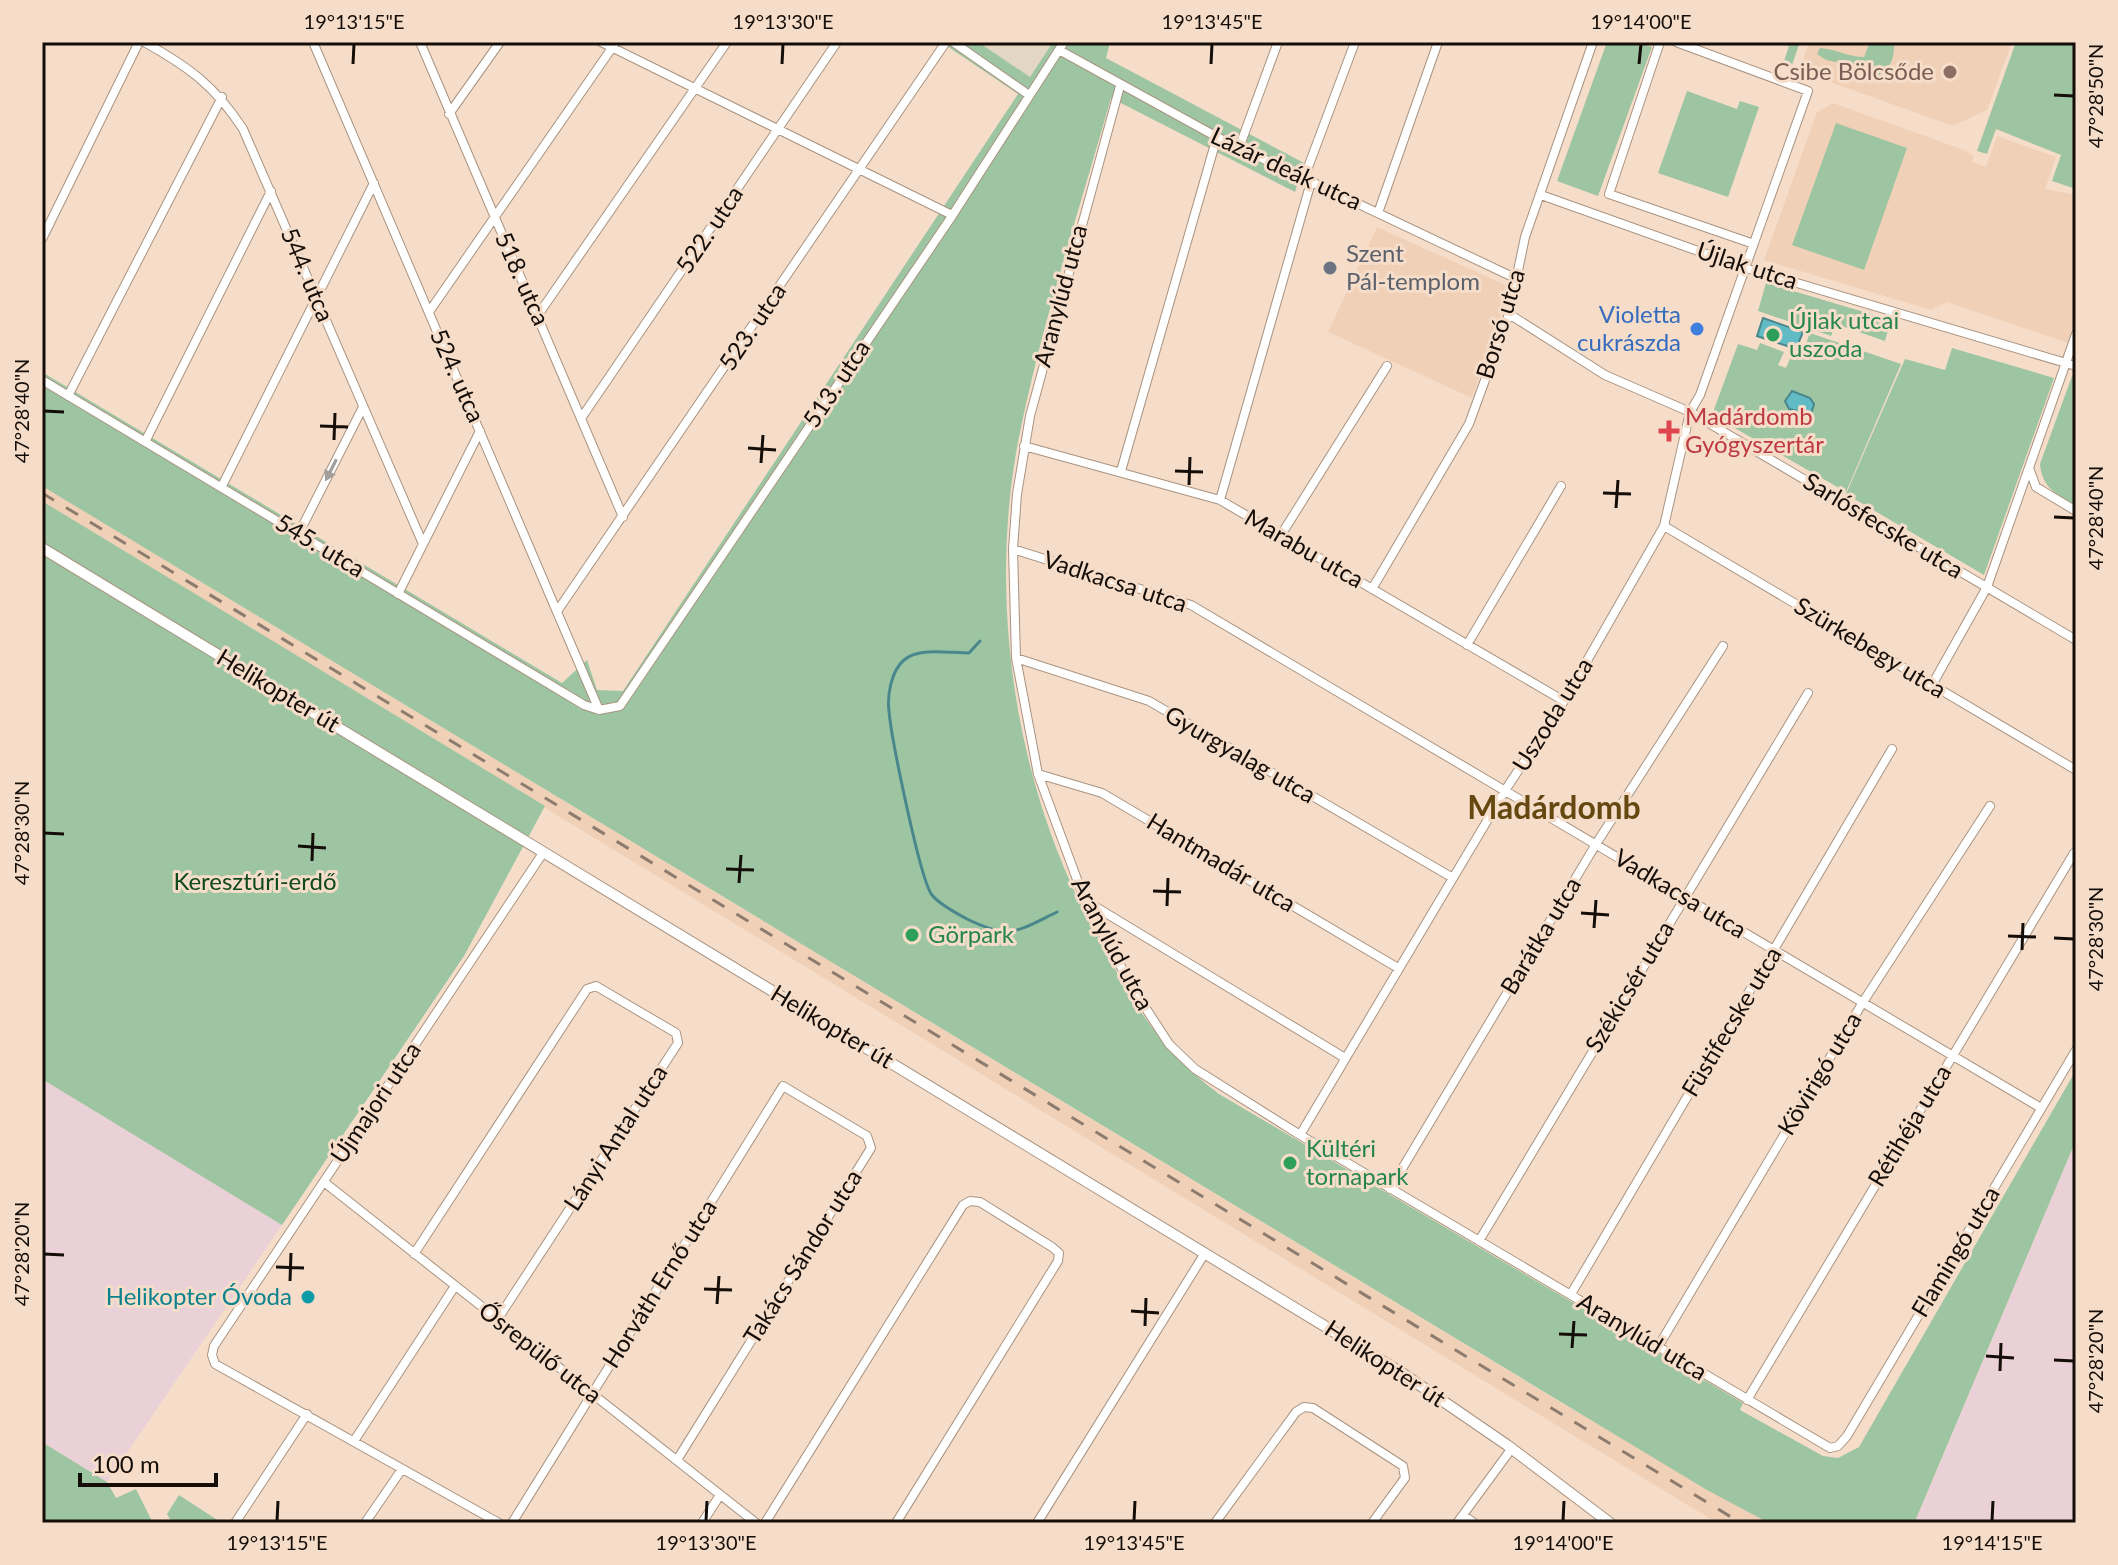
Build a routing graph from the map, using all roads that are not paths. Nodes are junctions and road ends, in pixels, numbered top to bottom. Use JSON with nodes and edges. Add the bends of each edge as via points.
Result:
{"nodes":[{"id":1,"x":142,"y":42,"type":"edge"},
{"id":2,"x":313,"y":42,"type":"edge"},
{"id":3,"x":420,"y":42,"type":"edge"},
{"id":4,"x":500,"y":42,"type":"edge"},
{"id":5,"x":601,"y":42,"type":"edge"},
{"id":6,"x":727,"y":42,"type":"edge"},
{"id":7,"x":837,"y":42,"type":"edge"},
{"id":8,"x":946,"y":42,"type":"edge"},
{"id":9,"x":953,"y":42,"type":"edge"},
{"id":10,"x":1278,"y":42,"type":"edge"},
{"id":11,"x":1355,"y":42,"type":"edge"},
{"id":12,"x":1438,"y":42,"type":"edge"},
{"id":13,"x":1593,"y":42,"type":"edge"},
{"id":14,"x":1660,"y":42,"type":"edge"},
{"id":15,"x":1676,"y":42,"type":"edge"},
{"id":16,"x":614,"y":45,"type":"edge"},
{"id":17,"x":1061,"y":46,"type":"edge"},
{"id":18,"x":1120,"y":86,"type":"junction"},
{"id":19,"x":696,"y":87,"type":"junction"},
{"id":20,"x":1029,"y":95,"type":"junction"},
{"id":21,"x":222,"y":97,"type":"junction"},
{"id":22,"x":449,"y":114,"type":"junction"},
{"id":23,"x":779,"y":129,"type":"junction"},
{"id":24,"x":1217,"y":137,"type":"junction"},
{"id":25,"x":1239,"y":148,"type":"junction"},
{"id":26,"x":860,"y":170,"type":"junction"},
{"id":27,"x":1308,"y":180,"type":"junction"},
{"id":28,"x":374,"y":183,"type":"junction"},
{"id":29,"x":271,"y":191,"type":"junction"},
{"id":30,"x":1541,"y":195,"type":"junction"},
{"id":31,"x":1378,"y":213,"type":"junction"},
{"id":32,"x":952,"y":215,"type":"junction"},
{"id":33,"x":495,"y":218,"type":"junction"},
{"id":34,"x":42,"y":239,"type":"edge"},
{"id":35,"x":1751,"y":243,"type":"junction"},
{"id":36,"x":1743,"y":267,"type":"junction"},
{"id":37,"x":1517,"y":279,"type":"junction"},
{"id":38,"x":317,"y":299,"type":"junction"},
{"id":39,"x":429,"y":312,"type":"junction"},
{"id":40,"x":1509,"y":314,"type":"junction"},
{"id":41,"x":538,"y":315,"type":"junction"},
{"id":42,"x":2076,"y":334,"type":"edge"},
{"id":43,"x":2064,"y":362,"type":"junction"},
{"id":44,"x":1387,"y":366,"type":"dead end"},
{"id":45,"x":2076,"y":366,"type":"edge"},
{"id":46,"x":42,"y":380,"type":"edge"},
{"id":47,"x":68,"y":396,"type":"junction"},
{"id":48,"x":363,"y":407,"type":"junction"},
{"id":49,"x":1690,"y":412,"type":"junction"},
{"id":50,"x":582,"y":417,"type":"junction"},
{"id":51,"x":480,"y":431,"type":"junction"},
{"id":52,"x":146,"y":440,"type":"junction"},
{"id":53,"x":1024,"y":446,"type":"junction"},
{"id":54,"x":2029,"y":465,"type":"junction"},
{"id":55,"x":1121,"y":471,"type":"junction"},
{"id":56,"x":222,"y":486,"type":"junction"},
{"id":57,"x":1561,"y":486,"type":"dead end"},
{"id":58,"x":1220,"y":500,"type":"junction"},
{"id":59,"x":2076,"y":511,"type":"edge"},
{"id":60,"x":623,"y":517,"type":"junction"},
{"id":61,"x":1664,"y":526,"type":"junction"},
{"id":62,"x":299,"y":533,"type":"junction"},
{"id":63,"x":1281,"y":535,"type":"junction"},
{"id":64,"x":423,"y":544,"type":"junction"},
{"id":65,"x":42,"y":548,"type":"edge"},
{"id":66,"x":1013,"y":549,"type":"junction"},
{"id":67,"x":1987,"y":587,"type":"junction"},
{"id":68,"x":1372,"y":589,"type":"junction"},
{"id":69,"x":398,"y":594,"type":"junction"},
{"id":70,"x":558,"y":610,"type":"junction"},
{"id":71,"x":2076,"y":640,"type":"edge"},
{"id":72,"x":1467,"y":645,"type":"junction"},
{"id":73,"x":1723,"y":646,"type":"dead end"},
{"id":74,"x":1016,"y":658,"type":"junction"},
{"id":75,"x":1932,"y":685,"type":"junction"},
{"id":76,"x":1808,"y":693,"type":"dead end"},
{"id":77,"x":1564,"y":701,"type":"junction"},
{"id":78,"x":599,"y":710,"type":"junction"},
{"id":79,"x":1892,"y":749,"type":"dead end"},
{"id":80,"x":2076,"y":770,"type":"edge"},
{"id":81,"x":1038,"y":774,"type":"junction"},
{"id":82,"x":1506,"y":789,"type":"junction"},
{"id":83,"x":1990,"y":806,"type":"dead end"},
{"id":84,"x":1596,"y":844,"type":"junction"},
{"id":85,"x":543,"y":853,"type":"junction"},
{"id":86,"x":2074,"y":853,"type":"dead end"},
{"id":87,"x":1453,"y":878,"type":"junction"},
{"id":88,"x":1684,"y":896,"type":"junction"},
{"id":89,"x":1085,"y":901,"type":"junction"},
{"id":90,"x":1775,"y":950,"type":"junction"},
{"id":91,"x":1398,"y":968,"type":"junction"},
{"id":92,"x":1863,"y":1002,"type":"junction"},
{"id":93,"x":2076,"y":1050,"type":"edge"},
{"id":94,"x":1952,"y":1055,"type":"junction"},
{"id":95,"x":1345,"y":1058,"type":"junction"},
{"id":96,"x":783,"y":1086,"type":"joint"},
{"id":97,"x":2041,"y":1108,"type":"junction"},
{"id":98,"x":1300,"y":1135,"type":"junction"},
{"id":99,"x":324,"y":1182,"type":"junction"},
{"id":100,"x":1390,"y":1189,"type":"junction"},
{"id":101,"x":1479,"y":1241,"type":"junction"},
{"id":102,"x":1205,"y":1253,"type":"junction"},
{"id":103,"x":414,"y":1254,"type":"junction"},
{"id":104,"x":455,"y":1286,"type":"junction"},
{"id":105,"x":1571,"y":1294,"type":"junction"},
{"id":106,"x":497,"y":1320,"type":"junction"},
{"id":107,"x":1658,"y":1347,"type":"junction"},
{"id":108,"x":592,"y":1394,"type":"junction"},
{"id":109,"x":1747,"y":1400,"type":"junction"},
{"id":110,"x":307,"y":1414,"type":"junction"},
{"id":111,"x":354,"y":1441,"type":"junction"},
{"id":112,"x":1512,"y":1448,"type":"junction"},
{"id":113,"x":1830,"y":1448,"type":"joint"},
{"id":114,"x":677,"y":1460,"type":"junction"},
{"id":115,"x":402,"y":1469,"type":"junction"},
{"id":116,"x":720,"y":1495,"type":"junction"},
{"id":117,"x":1460,"y":1519,"type":"edge"},
{"id":118,"x":235,"y":1523,"type":"edge"},
{"id":119,"x":365,"y":1523,"type":"edge"},
{"id":120,"x":499,"y":1523,"type":"edge"},
{"id":121,"x":512,"y":1523,"type":"edge"},
{"id":122,"x":702,"y":1523,"type":"edge"},
{"id":123,"x":756,"y":1523,"type":"edge"},
{"id":124,"x":765,"y":1523,"type":"edge"},
{"id":125,"x":896,"y":1523,"type":"edge"},
{"id":126,"x":1037,"y":1523,"type":"edge"},
{"id":127,"x":1215,"y":1523,"type":"edge"},
{"id":128,"x":1372,"y":1523,"type":"edge"},
{"id":129,"x":1474,"y":1523,"type":"edge"},
{"id":130,"x":1610,"y":1523,"type":"edge"}],
"edges":[{"from":1,"to":21,"type":"street","name":"544. utca","via":[[186,65]]},
{"from":1,"to":34,"type":"street"},
{"from":2,"to":28,"type":"street","name":"524. utca"},
{"from":3,"to":22,"type":"street","name":"518. utca"},
{"from":4,"to":22,"type":"street"},
{"from":5,"to":16,"type":"street"},
{"from":6,"to":19,"type":"street"},
{"from":7,"to":23,"type":"street","name":"522. utca"},
{"from":8,"to":26,"type":"street","name":"523. utca"},
{"from":9,"to":20,"type":"street"},
{"from":10,"to":25,"type":"street"},
{"from":11,"to":27,"type":"street"},
{"from":12,"to":31,"type":"street"},
{"from":13,"to":30,"type":"street","name":"Borsó utca"},
{"from":14,"to":35,"type":"street","via":[[1609,194]]},
{"from":15,"to":35,"type":"street","via":[[1808,91]]},
{"from":16,"to":19,"type":"street"},
{"from":16,"to":33,"type":"street"},
{"from":17,"to":18,"type":"street","name":"Lázár deák utca"},
{"from":17,"to":20,"type":"street","name":"513. utca"},
{"from":18,"to":24,"type":"street","name":"Lázár deák utca"},
{"from":18,"to":53,"type":"street","name":"Aranylúd utca"},
{"from":19,"to":23,"type":"street"},
{"from":19,"to":41,"type":"street"},
{"from":20,"to":32,"type":"street","name":"513. utca"},
{"from":21,"to":29,"type":"street","name":"544. utca"},
{"from":21,"to":47,"type":"street"},
{"from":22,"to":33,"type":"street","name":"518. utca"},
{"from":23,"to":26,"type":"street"},
{"from":23,"to":50,"type":"street","name":"522. utca"},
{"from":24,"to":25,"type":"street","name":"Lázár deák utca"},
{"from":24,"to":55,"type":"street"},
{"from":25,"to":27,"type":"street","name":"Lázár deák utca"},
{"from":26,"to":32,"type":"street"},
{"from":26,"to":60,"type":"street","name":"523. utca"},
{"from":27,"to":31,"type":"street","name":"Lázár deák utca"},
{"from":27,"to":58,"type":"street"},
{"from":28,"to":38,"type":"street"},
{"from":28,"to":39,"type":"street","name":"524. utca"},
{"from":29,"to":38,"type":"street","name":"544. utca"},
{"from":29,"to":52,"type":"street"},
{"from":30,"to":36,"type":"street","name":"Újlak utca"},
{"from":30,"to":37,"type":"street","name":"Borsó utca"},
{"from":31,"to":37,"type":"street","name":"Lázár deák utca"},
{"from":32,"to":78,"type":"street","name":"513. utca","via":[[632,692],[620,706]]},
{"from":33,"to":39,"type":"street"},
{"from":33,"to":41,"type":"street","name":"518. utca"},
{"from":35,"to":36,"type":"street"},
{"from":36,"to":43,"type":"street","name":"Újlak utca"},
{"from":36,"to":49,"type":"street","name":"Uszoda utca"},
{"from":37,"to":40,"type":"street","name":"Borsó utca"},
{"from":38,"to":48,"type":"street","name":"544. utca"},
{"from":38,"to":56,"type":"street"},
{"from":39,"to":51,"type":"street","name":"524. utca"},
{"from":40,"to":49,"type":"street","name":"Sarlósfecske utca","via":[[1605,375]]},
{"from":40,"to":68,"type":"street","name":"Borsó utca","via":[[1469,424]]},
{"from":41,"to":50,"type":"street","name":"518. utca"},
{"from":42,"to":43,"type":"street"},
{"from":43,"to":45,"type":"street","name":"Újlak utca"},
{"from":43,"to":54,"type":"street"},
{"from":44,"to":63,"type":"street"},
{"from":46,"to":47,"type":"street","name":"545. utca"},
{"from":47,"to":52,"type":"street","name":"545. utca"},
{"from":48,"to":62,"type":"street","one_way":true},
{"from":48,"to":64,"type":"street","name":"544. utca"},
{"from":49,"to":61,"type":"street","name":"Uszoda utca"},
{"from":49,"to":67,"type":"street","name":"Sarlósfecske utca"},
{"from":50,"to":60,"type":"street","name":"518. utca"},
{"from":51,"to":64,"type":"street"},
{"from":51,"to":70,"type":"street","name":"524. utca"},
{"from":52,"to":56,"type":"street","name":"545. utca"},
{"from":53,"to":55,"type":"street","name":"Marabu utca"},
{"from":53,"to":66,"type":"street","name":"Aranylúd utca"},
{"from":54,"to":59,"type":"street","via":[[2036,487]]},
{"from":54,"to":67,"type":"street"},
{"from":55,"to":58,"type":"street","name":"Marabu utca"},
{"from":56,"to":62,"type":"street","name":"545. utca"},
{"from":57,"to":72,"type":"street"},
{"from":58,"to":63,"type":"street","name":"Marabu utca"},
{"from":60,"to":70,"type":"street","name":"523. utca"},
{"from":61,"to":75,"type":"street","name":"Szürkebegy utca"},
{"from":61,"to":77,"type":"street","name":"Uszoda utca"},
{"from":62,"to":69,"type":"street","name":"545. utca"},
{"from":63,"to":68,"type":"street","name":"Marabu utca"},
{"from":64,"to":69,"type":"street"},
{"from":65,"to":85,"type":"street","name":"Helikopter út"},
{"from":66,"to":74,"type":"street","name":"Aranylúd utca"},
{"from":66,"to":82,"type":"street","name":"Vadkacsa utca","via":[[1191,605]]},
{"from":67,"to":71,"type":"street","name":"Sarlósfecske utca"},
{"from":67,"to":75,"type":"street"},
{"from":68,"to":72,"type":"street","name":"Marabu utca"},
{"from":69,"to":78,"type":"street","name":"545. utca"},
{"from":70,"to":78,"type":"street","name":"524. utca"},
{"from":72,"to":77,"type":"street","name":"Marabu utca"},
{"from":73,"to":84,"type":"street","name":"Barátka utca"},
{"from":74,"to":81,"type":"street","name":"Aranylúd utca"},
{"from":74,"to":87,"type":"street","name":"Gyurgyalag utca","via":[[1149,701]]},
{"from":75,"to":80,"type":"street","name":"Szürkebegy utca"},
{"from":76,"to":88,"type":"street","name":"Székicsér utca"},
{"from":77,"to":82,"type":"street","name":"Uszoda utca"},
{"from":79,"to":90,"type":"street","name":"Füstifecske utca"},
{"from":81,"to":89,"type":"street","name":"Aranylúd utca"},
{"from":81,"to":91,"type":"street","name":"Hantmadár utca","via":[[1102,793]]},
{"from":82,"to":84,"type":"street","name":"Vadkacsa utca"},
{"from":82,"to":87,"type":"street","name":"Uszoda utca"},
{"from":83,"to":92,"type":"street","name":"Kövirigó utca"},
{"from":84,"to":88,"type":"street","name":"Vadkacsa utca"},
{"from":84,"to":100,"type":"street","name":"Barátka utca"},
{"from":85,"to":99,"type":"street","name":"Újmajori utca"},
{"from":85,"to":102,"type":"street","name":"Helikopter út"},
{"from":86,"to":94,"type":"street","name":"Rétihéja utca"},
{"from":87,"to":91,"type":"street","name":"Uszoda utca"},
{"from":88,"to":90,"type":"street","name":"Vadkacsa utca"},
{"from":88,"to":101,"type":"street","name":"Székicsér utca"},
{"from":89,"to":95,"type":"street"},
{"from":89,"to":98,"type":"street","name":"Aranylúd utca","via":[[1169,1044],[1195,1069]]},
{"from":90,"to":92,"type":"street","name":"Vadkacsa utca"},
{"from":90,"to":105,"type":"street","name":"Füstifecske utca"},
{"from":91,"to":95,"type":"street","name":"Uszoda utca"},
{"from":92,"to":94,"type":"street","name":"Vadkacsa utca"},
{"from":92,"to":107,"type":"street","name":"Kövirigó utca"},
{"from":93,"to":97,"type":"street","name":"Flamingó utca"},
{"from":94,"to":97,"type":"street","name":"Vadkacsa utca"},
{"from":94,"to":109,"type":"street","name":"Rétihéja utca"},
{"from":95,"to":98,"type":"street","name":"Uszoda utca"},
{"from":96,"to":108,"type":"street","name":"Horváth Ernő utca"},
{"from":96,"to":114,"type":"street","name":"Takács Sándor utca","via":[[867,1136],[871,1148]]},
{"from":97,"to":113,"type":"street","name":"Flamingó utca","via":[[1847,1436]]},
{"from":98,"to":100,"type":"street","name":"Aranylúd utca"},
{"from":99,"to":103,"type":"street","name":"Ősrepülő utca"},
{"from":99,"to":110,"type":"street","name":"Újmajori utca","via":[[212,1355],[215,1364]]},
{"from":100,"to":101,"type":"street","name":"Aranylúd utca"},
{"from":101,"to":105,"type":"street","name":"Aranylúd utca"},
{"from":102,"to":112,"type":"street","name":"Helikopter út","via":[[1402,1373]]},
{"from":102,"to":126,"type":"street"},
{"from":103,"to":104,"type":"street","name":"Ősrepülő utca"},
{"from":103,"to":106,"type":"street","name":"Lányi Antal utca","via":[[587,989],[596,986],[676,1033],[678,1043]]},
{"from":104,"to":106,"type":"street","name":"Ősrepülő utca"},
{"from":104,"to":111,"type":"street"},
{"from":105,"to":107,"type":"street","name":"Aranylúd utca"},
{"from":106,"to":108,"type":"street","name":"Ősrepülő utca"},
{"from":107,"to":109,"type":"street","name":"Aranylúd utca"},
{"from":108,"to":114,"type":"street","name":"Ősrepülő utca"},
{"from":108,"to":121,"type":"street","name":"Horváth Ernő utca"},
{"from":109,"to":113,"type":"street","name":"Aranylúd utca"},
{"from":110,"to":111,"type":"street"},
{"from":110,"to":118,"type":"street"},
{"from":111,"to":115,"type":"street"},
{"from":112,"to":117,"type":"street"},
{"from":112,"to":130,"type":"street","name":"Helikopter út"},
{"from":114,"to":116,"type":"street","name":"Ősrepülő utca"},
{"from":115,"to":119,"type":"street"},
{"from":115,"to":120,"type":"street"},
{"from":116,"to":122,"type":"street"},
{"from":116,"to":123,"type":"street","name":"Ősrepülő utca"},
{"from":117,"to":129,"type":"street"},
{"from":124,"to":125,"type":"street","via":[[963,1205],[980,1202],[1052,1247],[1059,1253],[1058,1261]]},
{"from":127,"to":128,"type":"street","via":[[1304,1407],[1403,1466],[1406,1473]]}]}
